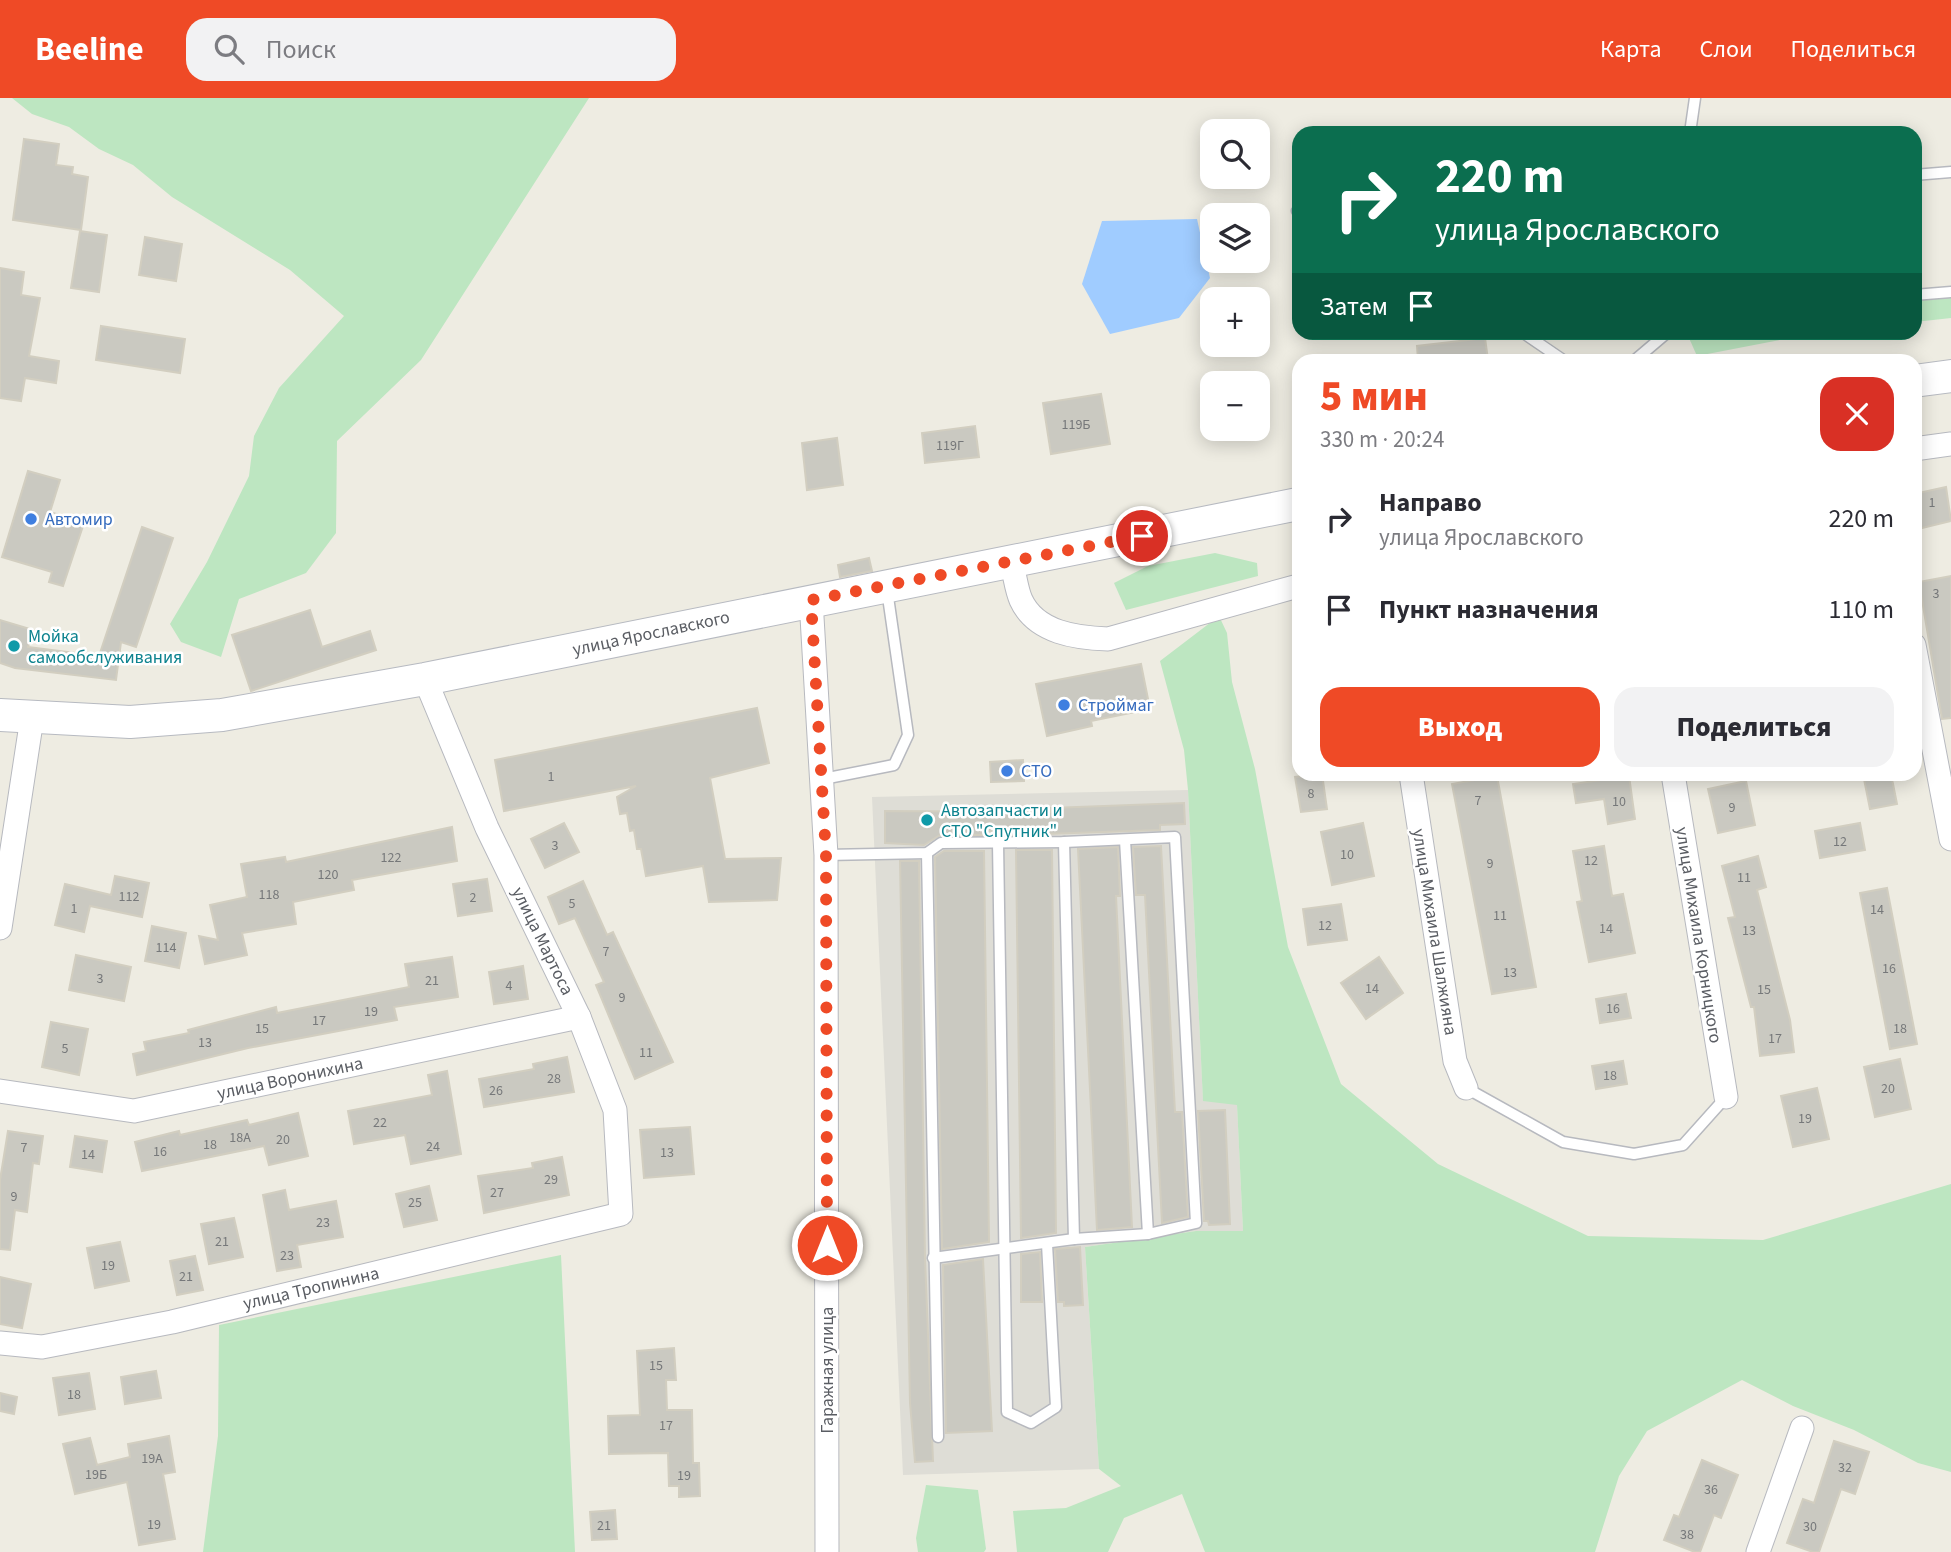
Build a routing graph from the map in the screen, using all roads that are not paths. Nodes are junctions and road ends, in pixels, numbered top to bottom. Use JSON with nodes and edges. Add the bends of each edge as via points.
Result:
{"nodes":[{"id":1,"x":1695,"y":98,"type":"edge"},
{"id":2,"x":1691,"y":126,"type":"edge"},
{"id":3,"x":1951,"y":172,"type":"edge"},
{"id":4,"x":1922,"y":174,"type":"edge"},
{"id":5,"x":1951,"y":292,"type":"edge"},
{"id":6,"x":1922,"y":294,"type":"edge"},
{"id":7,"x":1534,"y":340,"type":"edge"},
{"id":8,"x":1659,"y":340,"type":"edge"},
{"id":9,"x":1554,"y":354,"type":"edge"},
{"id":10,"x":1642,"y":354,"type":"edge"},
{"id":11,"x":1951,"y":376,"type":"edge"},
{"id":12,"x":1922,"y":380,"type":"edge"},
{"id":13,"x":1951,"y":444,"type":"edge"},
{"id":14,"x":1922,"y":448,"type":"edge"},
{"id":15,"x":1292,"y":504,"type":"edge"},
{"id":16,"x":1011,"y":562,"type":"junction"},
{"id":17,"x":887,"y":586,"type":"junction"},
{"id":18,"x":1292,"y":588,"type":"edge"},
{"id":19,"x":811,"y":600,"type":"junction"},
{"id":20,"x":425,"y":679,"type":"junction"},
{"id":21,"x":1922,"y":687,"type":"edge"},
{"id":22,"x":0,"y":715,"type":"edge"},
{"id":23,"x":32,"y":718,"type":"junction"},
{"id":24,"x":822,"y":779,"type":"junction"},
{"id":25,"x":1412,"y":781,"type":"edge"},
{"id":26,"x":1675,"y":781,"type":"edge"},
{"id":27,"x":8,"y":822,"type":"edge"},
{"id":28,"x":1125,"y":839,"type":"junction"},
{"id":29,"x":1951,"y":839,"type":"edge"},
{"id":30,"x":1064,"y":842,"type":"junction"},
{"id":31,"x":998,"y":843,"type":"junction"},
{"id":32,"x":927,"y":853,"type":"junction"},
{"id":33,"x":826,"y":855,"type":"junction"},
{"id":34,"x":0,"y":928,"type":"edge"},
{"id":35,"x":579,"y":1017,"type":"junction"},
{"id":36,"x":1466,"y":1088,"type":"joint"},
{"id":37,"x":0,"y":1091,"type":"edge"},
{"id":38,"x":1726,"y":1097,"type":"joint"},
{"id":39,"x":621,"y":1214,"type":"joint"},
{"id":40,"x":1149,"y":1234,"type":"junction"},
{"id":41,"x":1074,"y":1239,"type":"junction"},
{"id":42,"x":1047,"y":1244,"type":"junction"},
{"id":43,"x":1004,"y":1250,"type":"junction"},
{"id":44,"x":933,"y":1258,"type":"junction"},
{"id":45,"x":0,"y":1343,"type":"edge"},
{"id":46,"x":1802,"y":1428,"type":"dead end"},
{"id":47,"x":938,"y":1437,"type":"dead end"},
{"id":48,"x":827,"y":1552,"type":"edge"},
{"id":49,"x":1758,"y":1552,"type":"edge"}],
"edges":[{"from":1,"to":2,"type":"lane"},
{"from":3,"to":4,"type":"lane"},
{"from":5,"to":6,"type":"lane"},
{"from":7,"to":9,"type":"lane"},
{"from":8,"to":10,"type":"lane"},
{"from":11,"to":12,"type":"street"},
{"from":13,"to":14,"type":"street"},
{"from":15,"to":16,"type":"street","name":"улица Ярославского"},
{"from":16,"to":17,"type":"street","name":"улица Ярославского"},
{"from":16,"to":18,"type":"street","via":[[1022,602],[1044,626],[1077,638],[1108,639]]},
{"from":17,"to":19,"type":"street","name":"улица Ярославского"},
{"from":17,"to":24,"type":"lane","via":[[908,735],[894,765]]},
{"from":19,"to":20,"type":"street","name":"улица Ярославского"},
{"from":19,"to":24,"type":"street","name":"Гаражная улица"},
{"from":20,"to":23,"type":"street","name":"улица Ярославского","via":[[222,715],[130,723]]},
{"from":20,"to":35,"type":"street","name":"улица Мартоса","via":[[487,828]]},
{"from":21,"to":29,"type":"street"},
{"from":22,"to":23,"type":"street","name":"улица Ярославского"},
{"from":23,"to":27,"type":"street"},
{"from":24,"to":33,"type":"street","name":"Гаражная улица"},
{"from":25,"to":36,"type":"street","name":"улица Михаила Шалжияна","via":[[1455,1060]]},
{"from":26,"to":38,"type":"street","name":"улица Михаила Корницкого"},
{"from":27,"to":34,"type":"street"},
{"from":28,"to":30,"type":"lane"},
{"from":28,"to":40,"type":"lane"},
{"from":28,"to":40,"type":"lane","via":[[1175,837],[1196,1223]]},
{"from":30,"to":31,"type":"lane"},
{"from":30,"to":41,"type":"lane"},
{"from":31,"to":32,"type":"lane","via":[[942,843]]},
{"from":31,"to":43,"type":"lane"},
{"from":32,"to":33,"type":"lane"},
{"from":32,"to":44,"type":"lane"},
{"from":33,"to":48,"type":"street","name":"Гаражная улица"},
{"from":35,"to":37,"type":"street","name":"улица Воронихина","via":[[134,1111]]},
{"from":35,"to":39,"type":"street","name":"улица Мартоса","via":[[615,1110]]},
{"from":36,"to":38,"type":"lane","via":[[1563,1142],[1634,1154],[1683,1145]]},
{"from":39,"to":45,"type":"street","name":"улица Тропинина","via":[[172,1322],[42,1348]]},
{"from":40,"to":41,"type":"lane"},
{"from":41,"to":42,"type":"lane"},
{"from":42,"to":43,"type":"lane"},
{"from":42,"to":43,"type":"lane","via":[[1056,1407],[1031,1423],[1007,1412]]},
{"from":43,"to":44,"type":"lane"},
{"from":44,"to":47,"type":"lane"},
{"from":46,"to":49,"type":"street"}]}
